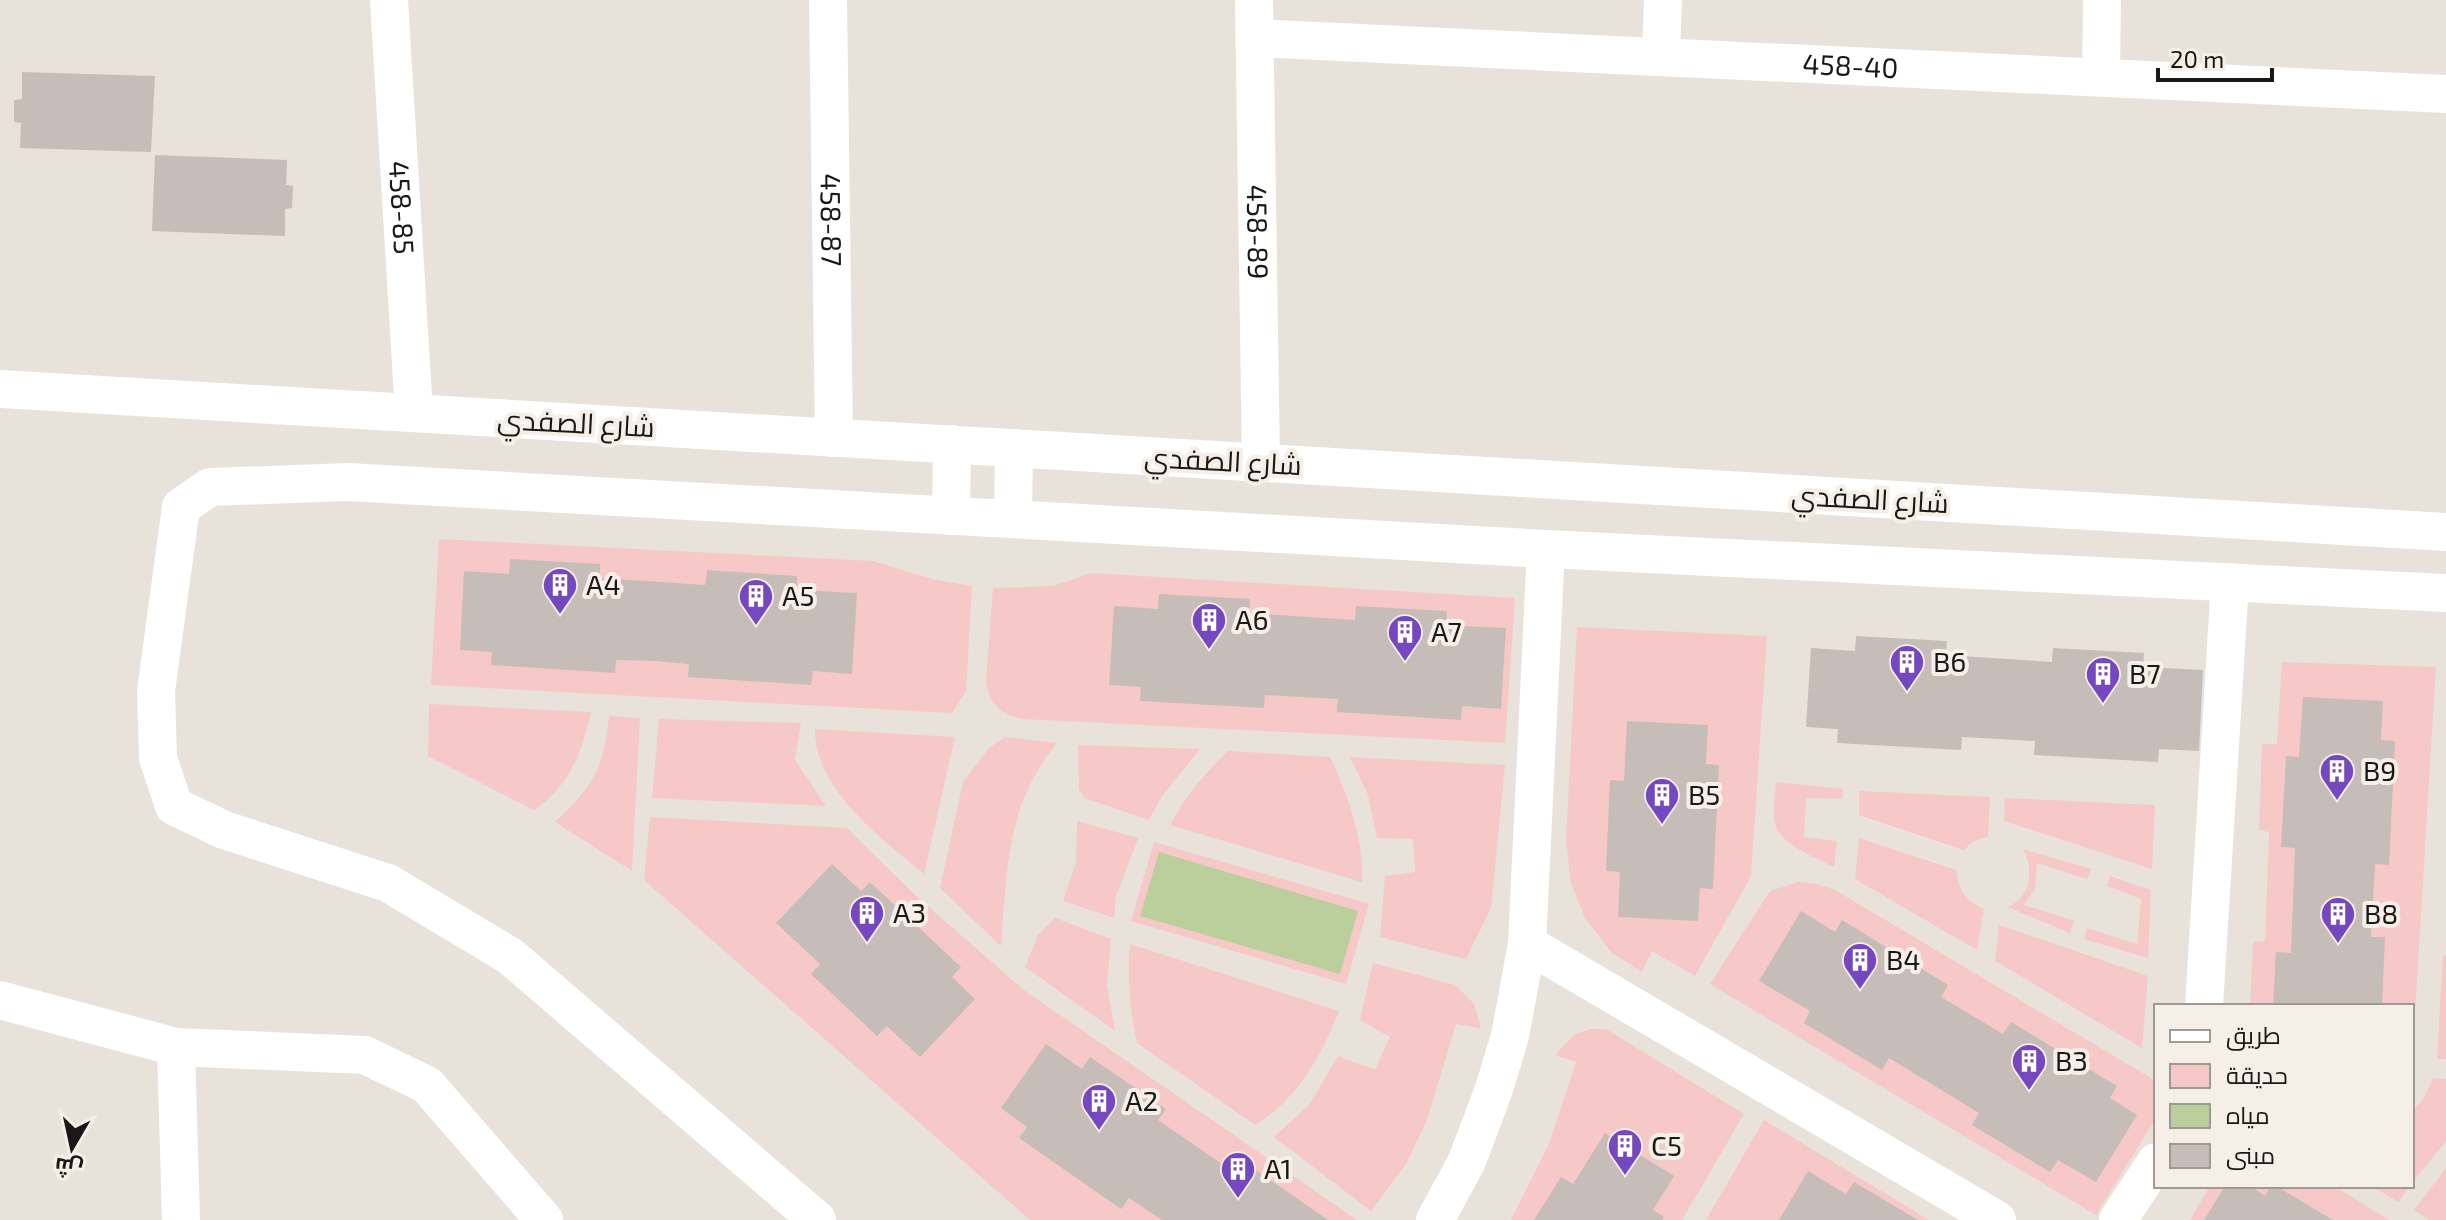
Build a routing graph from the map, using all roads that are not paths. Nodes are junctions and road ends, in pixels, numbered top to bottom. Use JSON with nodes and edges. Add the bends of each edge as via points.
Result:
{"nodes":[{"id":1,"x":389,"y":0,"type":"edge"},
{"id":2,"x":828,"y":0,"type":"edge"},
{"id":3,"x":1254,"y":0,"type":"edge"},
{"id":4,"x":1663,"y":0,"type":"edge"},
{"id":5,"x":2102,"y":0,"type":"edge"},
{"id":6,"x":1255,"y":38,"type":"junction"},
{"id":7,"x":1661,"y":57,"type":"junction"},
{"id":8,"x":2101,"y":77,"type":"junction"},
{"id":9,"x":2446,"y":94,"type":"edge"},
{"id":10,"x":0,"y":389,"type":"edge"},
{"id":11,"x":414,"y":413,"type":"junction"},
{"id":12,"x":834,"y":438,"type":"junction"},
{"id":13,"x":952,"y":444,"type":"junction"},
{"id":14,"x":1014,"y":448,"type":"junction"},
{"id":15,"x":1261,"y":463,"type":"junction"},
{"id":16,"x":951,"y":516,"type":"junction"},
{"id":17,"x":1013,"y":519,"type":"junction"},
{"id":18,"x":2446,"y":532,"type":"edge"},
{"id":19,"x":1546,"y":549,"type":"junction"},
{"id":20,"x":2230,"y":582,"type":"junction"},
{"id":21,"x":2446,"y":593,"type":"edge"},
{"id":22,"x":1527,"y":944,"type":"junction"},
{"id":23,"x":0,"y":1000,"type":"edge"},
{"id":24,"x":2204,"y":1004,"type":"edge"},
{"id":25,"x":176,"y":1047,"type":"junction"},
{"id":26,"x":2154,"y":1165,"type":"edge"},
{"id":27,"x":181,"y":1220,"type":"edge"},
{"id":28,"x":544,"y":1220,"type":"edge"},
{"id":29,"x":817,"y":1220,"type":"edge"},
{"id":30,"x":1435,"y":1220,"type":"edge"},
{"id":31,"x":1997,"y":1220,"type":"edge"},
{"id":32,"x":2118,"y":1220,"type":"edge"}],
"edges":[{"from":1,"to":11,"type":"street","name":"458-85"},
{"from":2,"to":12,"type":"street","name":"458-87"},
{"from":3,"to":6,"type":"street","name":"458-89"},
{"from":4,"to":7,"type":"street"},
{"from":5,"to":8,"type":"street"},
{"from":6,"to":7,"type":"street","name":"458-40"},
{"from":6,"to":15,"type":"street","name":"458-89"},
{"from":7,"to":8,"type":"street","name":"458-40"},
{"from":8,"to":9,"type":"street","name":"458-40"},
{"from":10,"to":11,"type":"street","name":"شارع الصفدي"},
{"from":11,"to":12,"type":"street","name":"شارع الصفدي"},
{"from":12,"to":13,"type":"street","name":"شارع الصفدي"},
{"from":13,"to":14,"type":"street","name":"شارع الصفدي"},
{"from":13,"to":16,"type":"street"},
{"from":14,"to":15,"type":"street","name":"شارع الصفدي"},
{"from":14,"to":17,"type":"street"},
{"from":15,"to":18,"type":"street","name":"شارع الصفدي"},
{"from":16,"to":17,"type":"street"},
{"from":16,"to":29,"type":"street","via":[[348,482],[210,487],[181,507],[156,691],[158,758],[174,806],[224,830],[388,883],[510,956]]},
{"from":17,"to":19,"type":"street"},
{"from":19,"to":20,"type":"street"},
{"from":19,"to":22,"type":"street"},
{"from":20,"to":21,"type":"street"},
{"from":20,"to":24,"type":"street"},
{"from":22,"to":30,"type":"street","via":[[1494,1089],[1467,1161]]},
{"from":22,"to":31,"type":"street"},
{"from":23,"to":25,"type":"street"},
{"from":25,"to":27,"type":"street"},
{"from":25,"to":28,"type":"street","via":[[365,1055],[427,1085]]},
{"from":26,"to":32,"type":"street"}]}
